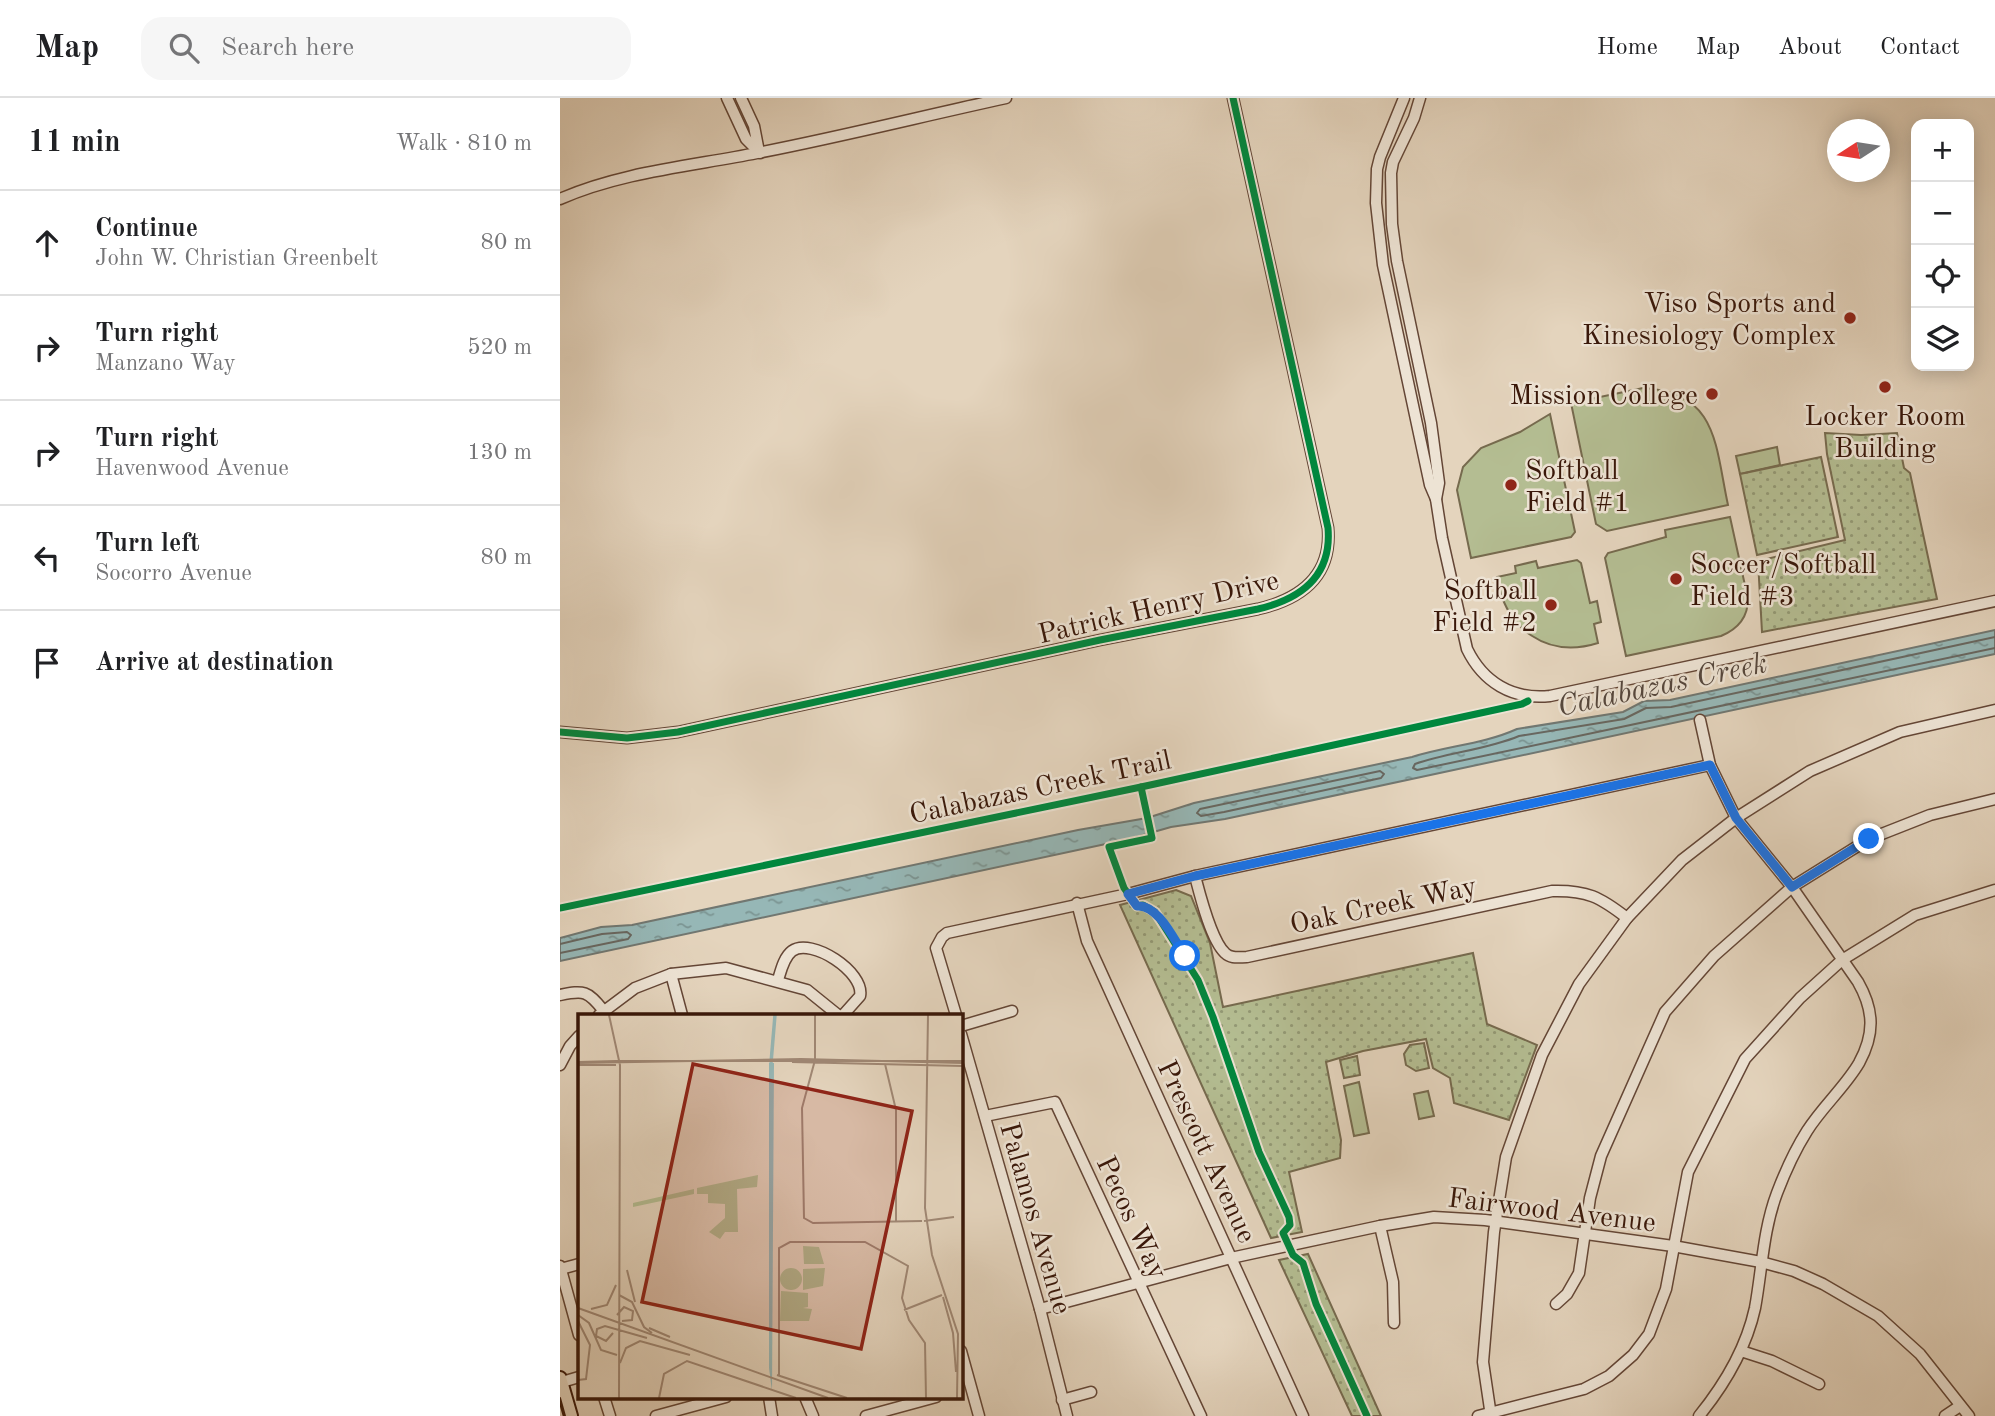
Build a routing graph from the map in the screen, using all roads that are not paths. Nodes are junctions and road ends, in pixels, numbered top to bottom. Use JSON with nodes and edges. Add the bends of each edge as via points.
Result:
{"nodes":[{"id":1,"x":727,"y":98,"type":"edge"},
{"id":2,"x":741,"y":98,"type":"edge"},
{"id":3,"x":1006,"y":98,"type":"edge"},
{"id":4,"x":1233,"y":98,"type":"edge"},
{"id":5,"x":1404,"y":98,"type":"edge"},
{"id":6,"x":1420,"y":98,"type":"edge"},
{"id":7,"x":760,"y":153,"type":"junction"},
{"id":8,"x":560,"y":199,"type":"edge"},
{"id":9,"x":1436,"y":499,"type":"junction"},
{"id":10,"x":1995,"y":601,"type":"edge"},
{"id":11,"x":1995,"y":709,"type":"edge"},
{"id":12,"x":1700,"y":720,"type":"dead end"},
{"id":13,"x":560,"y":732,"type":"edge"},
{"id":14,"x":1710,"y":765,"type":"junction"},
{"id":15,"x":1995,"y":799,"type":"edge"},
{"id":16,"x":1736,"y":818,"type":"junction"},
{"id":17,"x":1195,"y":876,"type":"junction"},
{"id":18,"x":1792,"y":887,"type":"junction"},
{"id":19,"x":1995,"y":890,"type":"edge"},
{"id":20,"x":1077,"y":903,"type":"junction"},
{"id":21,"x":1628,"y":918,"type":"junction"},
{"id":22,"x":1842,"y":960,"type":"junction"},
{"id":23,"x":671,"y":974,"type":"junction"},
{"id":24,"x":778,"y":980,"type":"junction"},
{"id":25,"x":560,"y":995,"type":"edge"},
{"id":26,"x":1012,"y":1011,"type":"dead end"},
{"id":27,"x":601,"y":1013,"type":"edge"},
{"id":28,"x":682,"y":1014,"type":"edge"},
{"id":29,"x":837,"y":1014,"type":"edge"},
{"id":30,"x":844,"y":1014,"type":"edge"},
{"id":31,"x":956,"y":1014,"type":"edge"},
{"id":32,"x":962,"y":1026,"type":"edge"},
{"id":33,"x":578,"y":1037,"type":"edge"},
{"id":34,"x":962,"y":1037,"type":"edge"},
{"id":35,"x":560,"y":1065,"type":"edge"},
{"id":36,"x":985,"y":1116,"type":"junction"},
{"id":37,"x":1495,"y":1221,"type":"junction"},
{"id":38,"x":1380,"y":1226,"type":"junction"},
{"id":39,"x":1584,"y":1234,"type":"junction"},
{"id":40,"x":1673,"y":1246,"type":"junction"},
{"id":41,"x":1231,"y":1258,"type":"junction"},
{"id":42,"x":1761,"y":1262,"type":"junction"},
{"id":43,"x":578,"y":1264,"type":"edge"},
{"id":44,"x":560,"y":1268,"type":"edge"},
{"id":45,"x":1137,"y":1282,"type":"junction"},
{"id":46,"x":1556,"y":1304,"type":"dead end"},
{"id":47,"x":1040,"y":1308,"type":"junction"},
{"id":48,"x":577,"y":1322,"type":"edge"},
{"id":49,"x":1394,"y":1323,"type":"dead end"},
{"id":50,"x":1741,"y":1351,"type":"junction"},
{"id":51,"x":962,"y":1358,"type":"edge"},
{"id":52,"x":561,"y":1380,"type":"edge"},
{"id":53,"x":1819,"y":1384,"type":"dead end"},
{"id":54,"x":966,"y":1388,"type":"edge"},
{"id":55,"x":1091,"y":1392,"type":"dead end"},
{"id":56,"x":604,"y":1398,"type":"edge"},
{"id":57,"x":722,"y":1398,"type":"edge"},
{"id":58,"x":769,"y":1398,"type":"edge"},
{"id":59,"x":806,"y":1398,"type":"edge"},
{"id":60,"x":932,"y":1398,"type":"edge"},
{"id":61,"x":1062,"y":1400,"type":"junction"},
{"id":62,"x":1960,"y":1406,"type":"junction"},
{"id":63,"x":1491,"y":1415,"type":"edge"},
{"id":64,"x":571,"y":1416,"type":"edge"},
{"id":65,"x":610,"y":1416,"type":"edge"},
{"id":66,"x":656,"y":1416,"type":"edge"},
{"id":67,"x":772,"y":1416,"type":"edge"},
{"id":68,"x":813,"y":1416,"type":"edge"},
{"id":69,"x":866,"y":1416,"type":"edge"},
{"id":70,"x":979,"y":1416,"type":"edge"},
{"id":71,"x":1067,"y":1416,"type":"edge"},
{"id":72,"x":1201,"y":1416,"type":"edge"},
{"id":73,"x":1303,"y":1416,"type":"edge"},
{"id":74,"x":1478,"y":1416,"type":"edge"},
{"id":75,"x":1699,"y":1416,"type":"edge"},
{"id":76,"x":1945,"y":1416,"type":"edge"},
{"id":77,"x":1969,"y":1416,"type":"edge"}],
"edges":[{"from":1,"to":7,"type":"street","via":[[746,139]]},
{"from":2,"to":7,"type":"street"},
{"from":3,"to":7,"type":"street"},
{"from":4,"to":13,"type":"street","name":"Patrick Henry Drive","via":[[1328,528],[1324,563],[1308,587],[1283,603],[1266,607],[678,732],[627,738]]},
{"from":5,"to":9,"type":"street","via":[[1380,157],[1376,203],[1383,265]]},
{"from":6,"to":9,"type":"street","via":[[1393,162],[1391,209],[1397,261],[1431,423],[1439,484]]},
{"from":7,"to":8,"type":"street","via":[[629,178]]},
{"from":9,"to":10,"type":"street","via":[[1467,649],[1486,677],[1521,695],[1550,695]]},
{"from":11,"to":16,"type":"street","via":[[1900,732],[1810,771]]},
{"from":12,"to":14,"type":"street"},
{"from":14,"to":16,"type":"street"},
{"from":14,"to":17,"type":"street"},
{"from":15,"to":18,"type":"street","via":[[1930,815],[1869,839]]},
{"from":16,"to":18,"type":"street"},
{"from":16,"to":21,"type":"street","via":[[1682,860]]},
{"from":17,"to":20,"type":"street"},
{"from":17,"to":21,"type":"street","name":"Oak Creek Way","via":[[1211,927],[1224,953],[1234,957],[1552,891],[1583,892]]},
{"from":18,"to":22,"type":"street"},
{"from":18,"to":39,"type":"street","via":[[1714,956],[1665,1012],[1601,1156]]},
{"from":19,"to":22,"type":"street","via":[[1916,915]]},
{"from":20,"to":31,"type":"street","via":[[947,933],[939,942],[937,956]]},
{"from":20,"to":41,"type":"street","name":"Prescott Avenue","via":[[1087,941]]},
{"from":21,"to":37,"type":"street","via":[[1580,984],[1542,1055],[1506,1157]]},
{"from":22,"to":40,"type":"street","via":[[1745,1059],[1688,1172]]},
{"from":22,"to":42,"type":"street","via":[[1866,996],[1871,1034],[1858,1065],[1808,1130],[1790,1162],[1776,1195]]},
{"from":23,"to":24,"type":"street","via":[[726,968]]},
{"from":23,"to":27,"type":"street","via":[[635,988]]},
{"from":23,"to":28,"type":"street"},
{"from":24,"to":29,"type":"street","via":[[807,990]]},
{"from":24,"to":30,"type":"street","via":[[786,957],[797,948],[824,954],[860,982],[860,996]]},
{"from":25,"to":27,"type":"street","via":[[589,994]]},
{"from":26,"to":32,"type":"street"},
{"from":33,"to":35,"type":"street"},
{"from":34,"to":36,"type":"street","name":"Palamos Avenue"},
{"from":36,"to":45,"type":"street","name":"Pecos Way","via":[[1055,1102]]},
{"from":36,"to":47,"type":"street","name":"Palamos Avenue"},
{"from":37,"to":38,"type":"street","name":"Fairwood Avenue","via":[[1444,1216]]},
{"from":37,"to":39,"type":"street","name":"Fairwood Avenue"},
{"from":37,"to":63,"type":"street","via":[[1483,1362]]},
{"from":38,"to":41,"type":"street","name":"Fairwood Avenue"},
{"from":38,"to":49,"type":"street","via":[[1393,1282]]},
{"from":39,"to":40,"type":"street","name":"Fairwood Avenue"},
{"from":39,"to":46,"type":"street","via":[[1579,1273]]},
{"from":40,"to":42,"type":"street","name":"Fairwood Avenue"},
{"from":40,"to":63,"type":"street","via":[[1660,1309],[1633,1355],[1584,1390]]},
{"from":41,"to":45,"type":"street","name":"Fairwood Avenue"},
{"from":41,"to":73,"type":"street","name":"Prescott Avenue"},
{"from":42,"to":50,"type":"street","via":[[1754,1310]]},
{"from":42,"to":62,"type":"street","name":"Fairwood Avenue","via":[[1823,1284],[1878,1316],[1920,1354]]},
{"from":43,"to":44,"type":"street"},
{"from":44,"to":48,"type":"street"},
{"from":45,"to":47,"type":"street","name":"Fairwood Avenue"},
{"from":45,"to":72,"type":"street","name":"Pecos Way"},
{"from":47,"to":61,"type":"street","name":"Palamos Avenue"},
{"from":50,"to":53,"type":"street"},
{"from":50,"to":75,"type":"street","via":[[1722,1388]]},
{"from":51,"to":54,"type":"street"},
{"from":52,"to":64,"type":"main road"},
{"from":54,"to":70,"type":"street"},
{"from":55,"to":61,"type":"street"},
{"from":56,"to":65,"type":"street"},
{"from":57,"to":66,"type":"street"},
{"from":58,"to":67,"type":"street"},
{"from":59,"to":68,"type":"street"},
{"from":60,"to":69,"type":"street"},
{"from":61,"to":71,"type":"street","name":"Palamos Avenue"},
{"from":62,"to":76,"type":"street"},
{"from":62,"to":77,"type":"street","name":"Fairwood Avenue"},
{"from":63,"to":74,"type":"street"}]}
